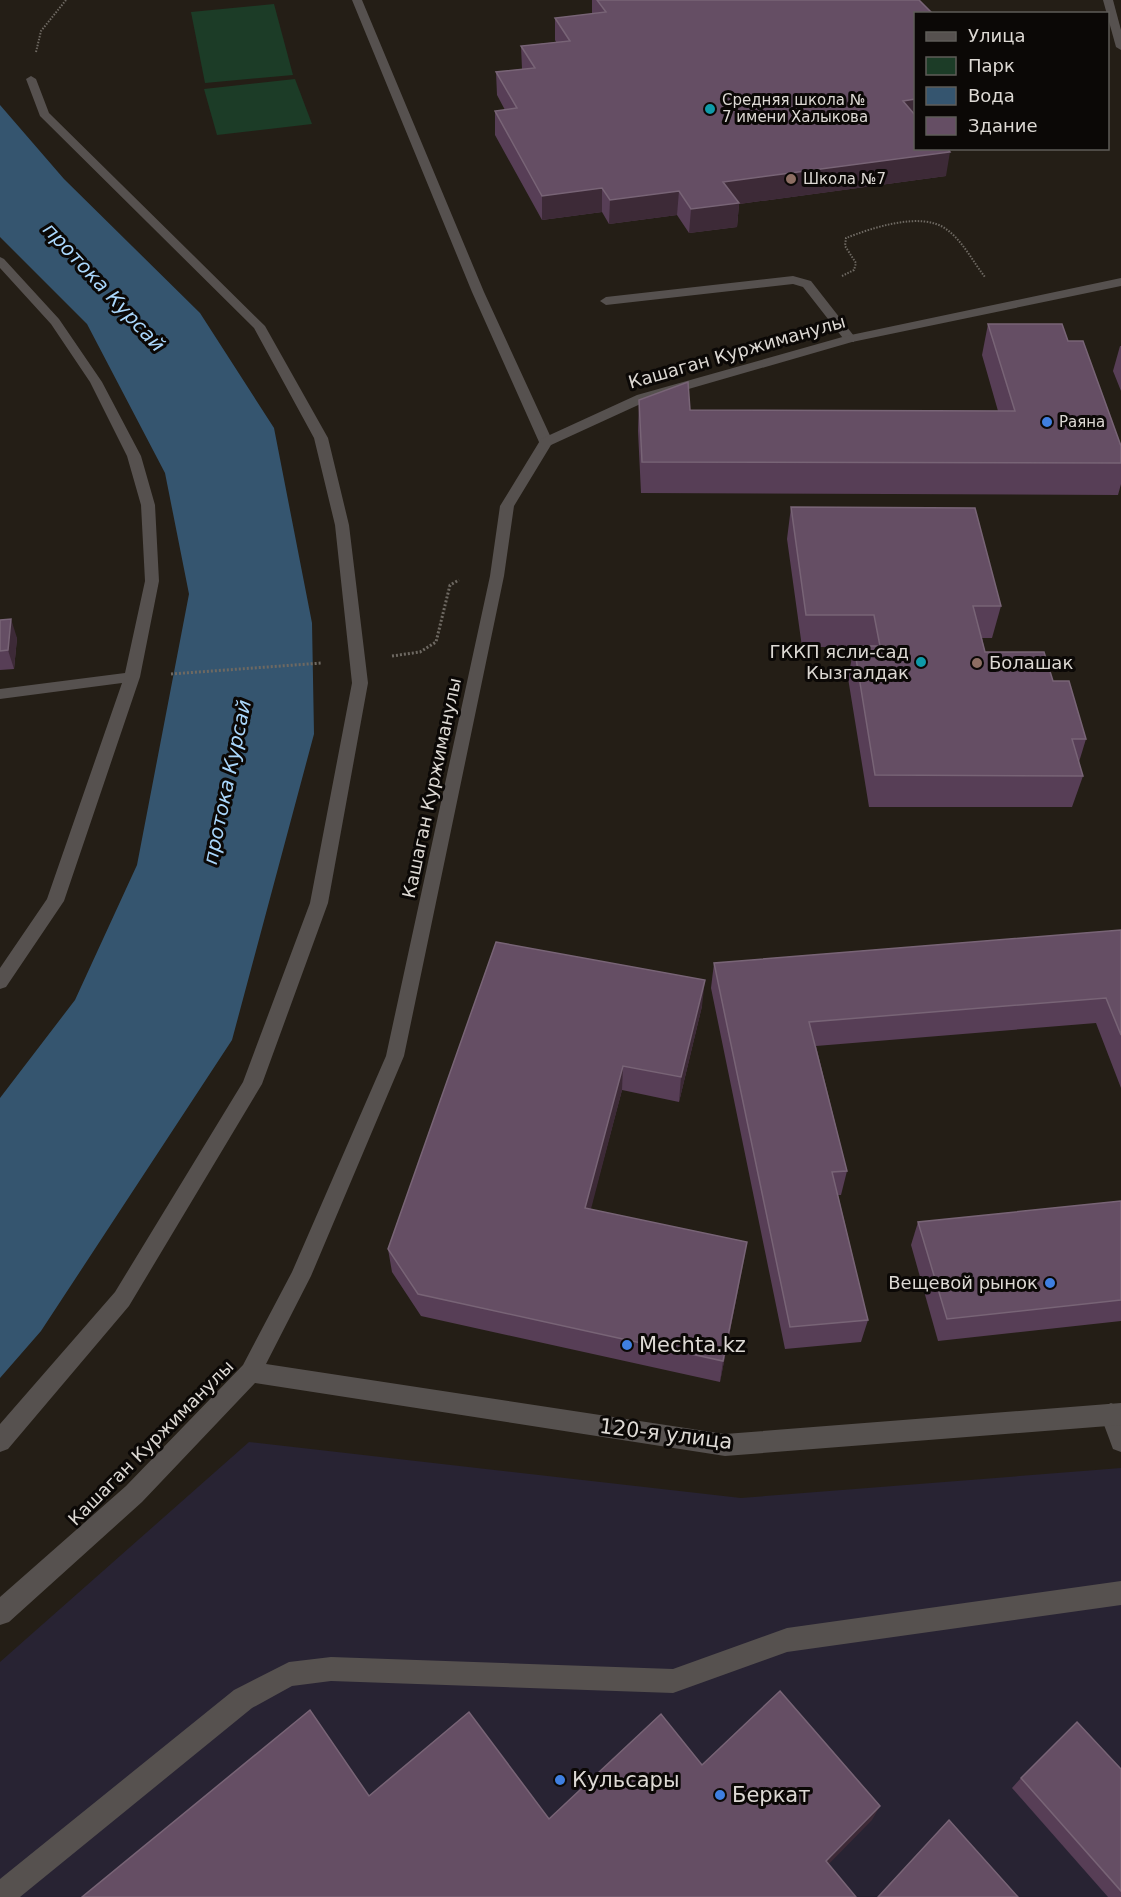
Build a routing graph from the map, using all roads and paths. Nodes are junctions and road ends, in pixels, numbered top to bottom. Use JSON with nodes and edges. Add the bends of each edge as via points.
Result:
{"nodes":[{"id":1,"x":66,"y":0,"type":"edge"},
{"id":2,"x":357,"y":0,"type":"edge"},
{"id":3,"x":1108,"y":0,"type":"edge"},
{"id":4,"x":1121,"y":47,"type":"edge"},
{"id":5,"x":31,"y":79,"type":"joint"},
{"id":6,"x":0,"y":261,"type":"edge"},
{"id":7,"x":1121,"y":282,"type":"edge"},
{"id":8,"x":807,"y":284,"type":"junction"},
{"id":9,"x":606,"y":301,"type":"dead end"},
{"id":10,"x":1010,"y":305,"type":"junction"},
{"id":11,"x":850,"y":339,"type":"junction"},
{"id":12,"x":546,"y":442,"type":"junction"},
{"id":13,"x":497,"y":576,"type":"junction"},
{"id":14,"x":356,"y":661,"type":"junction"},
{"id":15,"x":132,"y":677,"type":"junction"},
{"id":16,"x":0,"y":694,"type":"edge"},
{"id":17,"x":0,"y":982,"type":"edge"},
{"id":18,"x":251,"y":1372,"type":"junction"},
{"id":19,"x":1116,"y":1414,"type":"edge"},
{"id":20,"x":0,"y":1441,"type":"edge"},
{"id":21,"x":1121,"y":1441,"type":"edge"},
{"id":22,"x":1121,"y":1593,"type":"edge"},
{"id":23,"x":0,"y":1613,"type":"edge"},
{"id":24,"x":0,"y":1896,"type":"edge"}],
"edges":[{"from":1,"to":5,"type":"path","via":[[41,31]]},
{"from":2,"to":12,"type":"street","via":[[478,292]]},
{"from":3,"to":4,"type":"street"},
{"from":5,"to":14,"type":"street","via":[[44,114],[259,326],[321,438],[342,525]]},
{"from":6,"to":15,"type":"street","via":[[55,322],[96,382],[134,456],[148,505],[152,581]]},
{"from":7,"to":10,"type":"street","name":"Кашаган Куржиманулы"},
{"from":8,"to":9,"type":"street","via":[[793,280],[767,282]]},
{"from":8,"to":10,"type":"path","via":[[838,278],[854,270],[856,263],[845,246],[846,238],[861,231],[927,221],[947,230]]},
{"from":8,"to":11,"type":"street"},
{"from":10,"to":11,"type":"street","name":"Кашаган Куржиманулы"},
{"from":11,"to":12,"type":"street","name":"Кашаган Куржиманулы","via":[[642,398]]},
{"from":12,"to":13,"type":"street","name":"Кашаган Куржиманулы","via":[[507,506]]},
{"from":13,"to":14,"type":"path","via":[[467,576],[450,585],[436,642],[420,652]]},
{"from":13,"to":18,"type":"street","name":"Кашаган Куржиманулы","via":[[395,1056],[301,1276]]},
{"from":14,"to":15,"type":"path"},
{"from":14,"to":20,"type":"street","via":[[360,683],[319,903],[252,1084],[122,1299]]},
{"from":15,"to":16,"type":"street"},
{"from":15,"to":17,"type":"street","via":[[55,901]]},
{"from":18,"to":19,"type":"street","name":"120-я улица","via":[[725,1445]]},
{"from":18,"to":23,"type":"street","name":"Кашаган Куржиманулы","via":[[134,1494]]},
{"from":19,"to":21,"type":"street"},
{"from":22,"to":24,"type":"street","via":[[787,1640],[673,1681],[331,1669],[289,1674],[243,1700]]}]}
